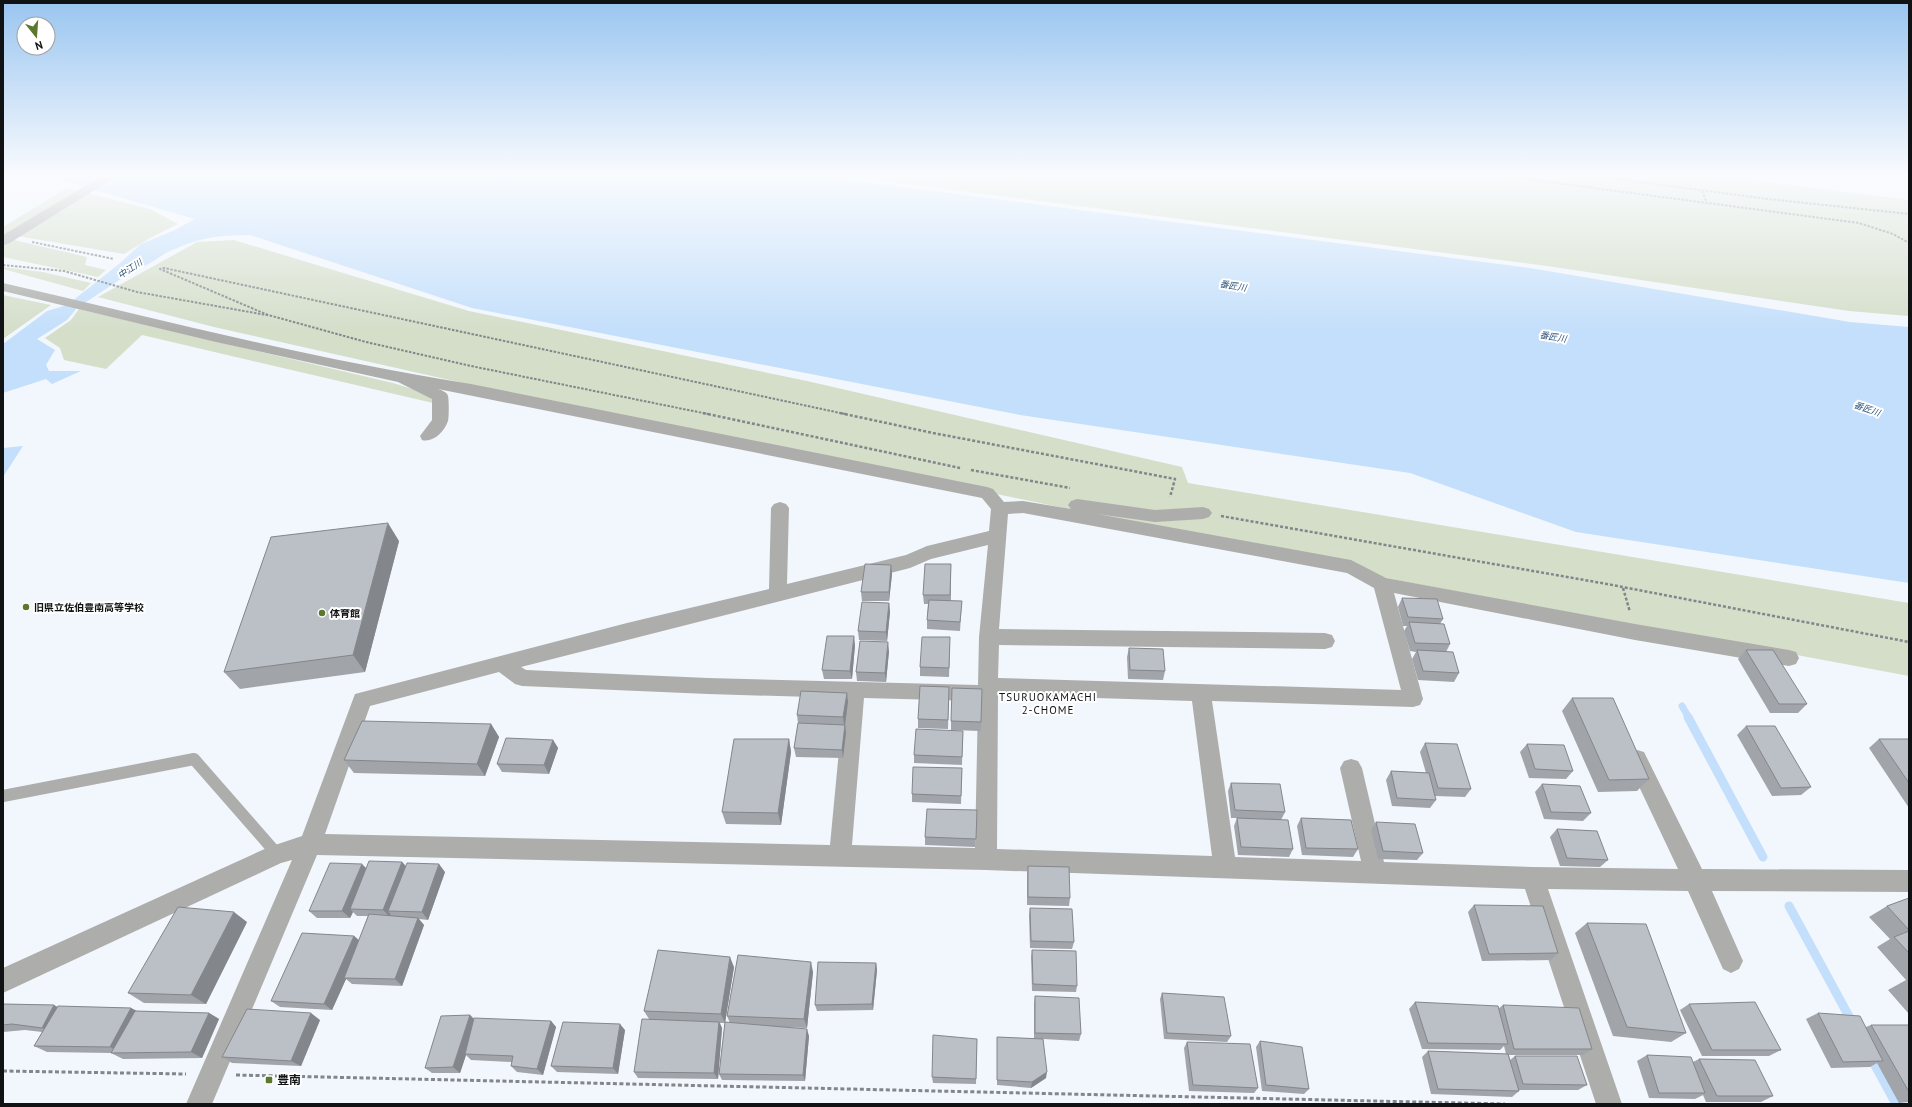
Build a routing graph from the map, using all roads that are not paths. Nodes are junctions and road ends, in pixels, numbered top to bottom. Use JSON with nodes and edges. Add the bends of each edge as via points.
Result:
{"nodes":[{"id":1,"x":25,"y":228,"type":"edge"},
{"id":2,"x":3,"y":241,"type":"edge"},
{"id":3,"x":3,"y":288,"type":"edge"},
{"id":4,"x":402,"y":378,"type":"junction"},
{"id":5,"x":428,"y":436,"type":"dead end"},
{"id":6,"x":987,"y":493,"type":"junction"},
{"id":7,"x":780,"y":508,"type":"dead end"},
{"id":8,"x":1000,"y":508,"type":"junction"},
{"id":9,"x":1203,"y":513,"type":"road end"},
{"id":10,"x":998,"y":536,"type":"junction"},
{"id":11,"x":1382,"y":584,"type":"junction"},
{"id":12,"x":778,"y":593,"type":"junction"},
{"id":13,"x":989,"y":637,"type":"junction"},
{"id":14,"x":1325,"y":641,"type":"dead end"},
{"id":15,"x":1789,"y":658,"type":"dead end"},
{"id":16,"x":502,"y":664,"type":"junction"},
{"id":17,"x":855,"y":689,"type":"junction"},
{"id":18,"x":989,"y":689,"type":"junction"},
{"id":19,"x":1201,"y":693,"type":"junction"},
{"id":20,"x":1631,"y":746,"type":"edge"},
{"id":21,"x":1351,"y":768,"type":"dead end"},
{"id":22,"x":3,"y":796,"type":"edge"},
{"id":23,"x":310,"y":844,"type":"junction"},
{"id":24,"x":277,"y":854,"type":"junction"},
{"id":25,"x":840,"y":856,"type":"junction"},
{"id":26,"x":986,"y":860,"type":"junction"},
{"id":27,"x":1226,"y":867,"type":"junction"},
{"id":28,"x":1375,"y":872,"type":"junction"},
{"id":29,"x":1533,"y":878,"type":"junction"},
{"id":30,"x":1696,"y":880,"type":"junction"},
{"id":31,"x":1909,"y":880,"type":"edge"},
{"id":32,"x":1731,"y":961,"type":"dead end"},
{"id":33,"x":3,"y":981,"type":"edge"},
{"id":34,"x":199,"y":1104,"type":"edge"},
{"id":35,"x":1609,"y":1104,"type":"edge"}],
"edges":[{"from":1,"to":2,"type":"street"},
{"from":3,"to":4,"type":"street"},
{"from":4,"to":5,"type":"street","via":[[440,396],[440,421]]},
{"from":4,"to":6,"type":"street"},
{"from":6,"to":8,"type":"street"},
{"from":6,"to":9,"type":"street","via":[[1155,516]]},
{"from":7,"to":12,"type":"street"},
{"from":8,"to":10,"type":"street"},
{"from":8,"to":11,"type":"street","via":[[1023,507],[1351,567]]},
{"from":10,"to":12,"type":"street","via":[[927,553],[910,561]]},
{"from":10,"to":13,"type":"street"},
{"from":11,"to":15,"type":"street"},
{"from":11,"to":19,"type":"street","via":[[1413,699]]},
{"from":12,"to":16,"type":"street"},
{"from":13,"to":14,"type":"street"},
{"from":13,"to":18,"type":"street"},
{"from":16,"to":17,"type":"street","via":[[522,678]]},
{"from":16,"to":23,"type":"street","via":[[362,700]]},
{"from":17,"to":18,"type":"street"},
{"from":17,"to":25,"type":"street"},
{"from":18,"to":19,"type":"street"},
{"from":18,"to":26,"type":"street"},
{"from":19,"to":27,"type":"street"},
{"from":20,"to":30,"type":"street"},
{"from":21,"to":28,"type":"street"},
{"from":22,"to":24,"type":"lane","via":[[194,759]]},
{"from":23,"to":24,"type":"street"},
{"from":23,"to":25,"type":"street"},
{"from":23,"to":34,"type":"street"},
{"from":24,"to":33,"type":"street"},
{"from":25,"to":26,"type":"street"},
{"from":26,"to":27,"type":"street"},
{"from":27,"to":28,"type":"street"},
{"from":28,"to":29,"type":"street"},
{"from":29,"to":30,"type":"street"},
{"from":29,"to":35,"type":"street"},
{"from":30,"to":31,"type":"street"},
{"from":30,"to":32,"type":"street"}]}
